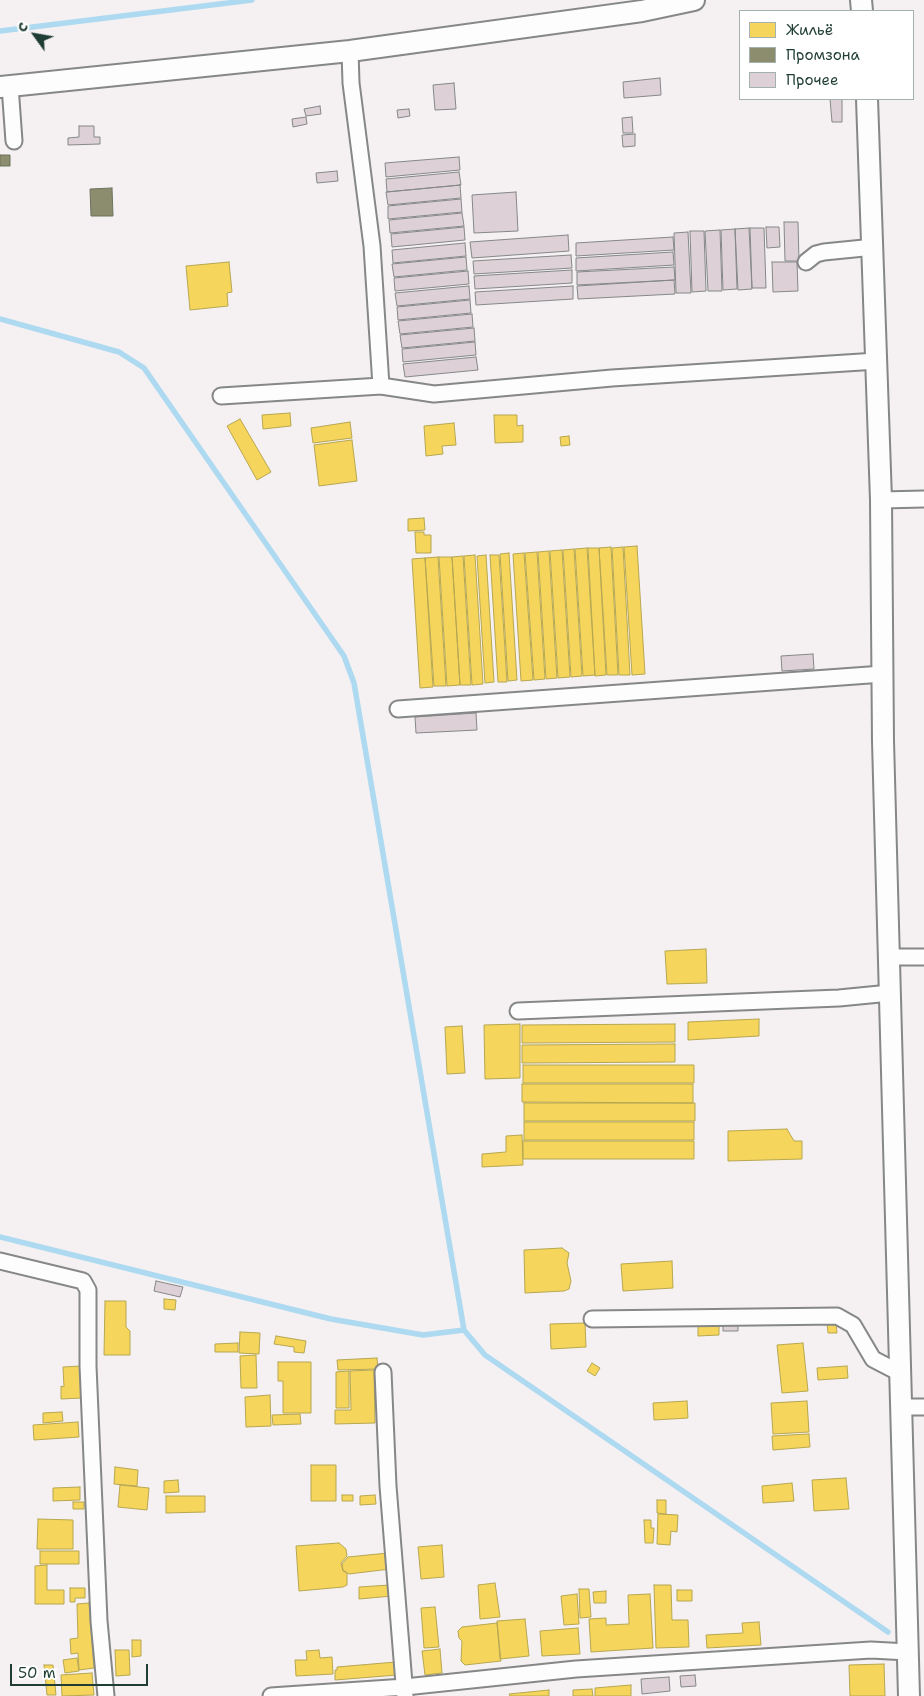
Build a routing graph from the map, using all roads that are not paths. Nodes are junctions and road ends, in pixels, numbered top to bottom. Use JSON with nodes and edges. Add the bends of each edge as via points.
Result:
{"nodes":[{"id":1,"x":694,"y":0,"type":"edge"},
{"id":2,"x":350,"y":51,"type":"junction"},
{"id":3,"x":5,"y":86,"type":"edge"},
{"id":4,"x":867,"y":100,"type":"edge"},
{"id":5,"x":14,"y":141,"type":"dead end"},
{"id":6,"x":874,"y":247,"type":"junction"},
{"id":7,"x":806,"y":262,"type":"dead end"},
{"id":8,"x":877,"y":361,"type":"junction"},
{"id":9,"x":381,"y":386,"type":"junction"},
{"id":10,"x":221,"y":396,"type":"dead end"},
{"id":11,"x":924,"y":499,"type":"edge"},
{"id":12,"x":881,"y":500,"type":"junction"},
{"id":13,"x":883,"y":674,"type":"junction"},
{"id":14,"x":398,"y":709,"type":"dead end"},
{"id":15,"x":924,"y":957,"type":"edge"},
{"id":16,"x":889,"y":958,"type":"junction"},
{"id":17,"x":890,"y":993,"type":"junction"},
{"id":18,"x":518,"y":1012,"type":"dead end"},
{"id":19,"x":0,"y":1261,"type":"edge"},
{"id":20,"x":592,"y":1319,"type":"dead end"},
{"id":21,"x":383,"y":1372,"type":"dead end"},
{"id":22,"x":900,"y":1373,"type":"junction"},
{"id":23,"x":901,"y":1407,"type":"junction"},
{"id":24,"x":924,"y":1407,"type":"edge"},
{"id":25,"x":908,"y":1652,"type":"junction"},
{"id":26,"x":405,"y":1691,"type":"edge"},
{"id":27,"x":106,"y":1696,"type":"edge"},
{"id":28,"x":271,"y":1696,"type":"edge"},
{"id":29,"x":909,"y":1696,"type":"edge"}],
"edges":[{"from":1,"to":2,"type":"main road","via":[[642,12]]},
{"from":2,"to":3,"type":"main road"},
{"from":2,"to":9,"type":"street","via":[[352,92],[372,246]]},
{"from":3,"to":5,"type":"street"},
{"from":4,"to":6,"type":"main road"},
{"from":6,"to":7,"type":"street","via":[[824,252]]},
{"from":6,"to":8,"type":"main road"},
{"from":8,"to":9,"type":"street","via":[[612,378],[434,394]]},
{"from":8,"to":12,"type":"main road"},
{"from":9,"to":10,"type":"street"},
{"from":11,"to":12,"type":"street"},
{"from":12,"to":13,"type":"main road"},
{"from":13,"to":14,"type":"street"},
{"from":13,"to":16,"type":"main road"},
{"from":15,"to":16,"type":"street"},
{"from":16,"to":17,"type":"main road"},
{"from":17,"to":18,"type":"street"},
{"from":17,"to":22,"type":"main road"},
{"from":19,"to":27,"type":"street","via":[[83,1281],[88,1290],[88,1366],[99,1621]]},
{"from":20,"to":22,"type":"street","via":[[836,1316],[853,1325],[873,1359]]},
{"from":21,"to":26,"type":"street","via":[[388,1486]]},
{"from":22,"to":23,"type":"main road"},
{"from":23,"to":24,"type":"street"},
{"from":23,"to":25,"type":"main road"},
{"from":25,"to":26,"type":"street","via":[[871,1650],[586,1669]]},
{"from":25,"to":29,"type":"main road"},
{"from":26,"to":28,"type":"street"}]}
